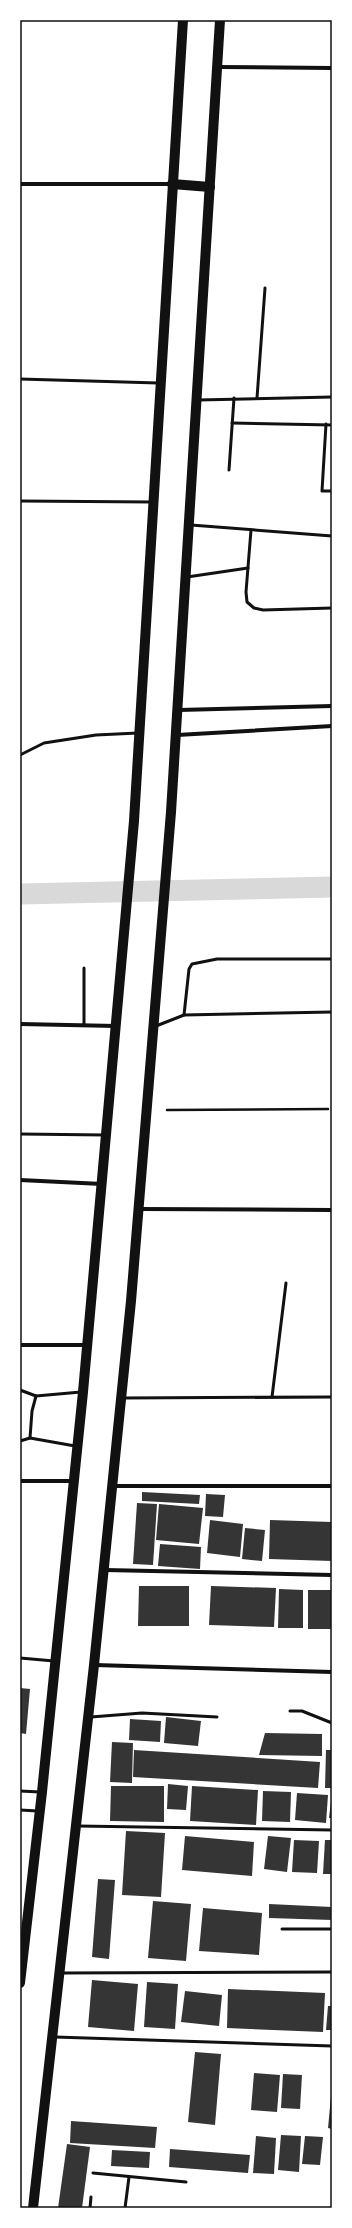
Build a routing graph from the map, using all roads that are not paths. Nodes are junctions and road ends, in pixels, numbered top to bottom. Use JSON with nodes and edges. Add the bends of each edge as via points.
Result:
{"nodes":[{"id":1,"x":183,"y":20,"type":"edge"},
{"id":2,"x":220,"y":20,"type":"edge"},
{"id":3,"x":217,"y":67,"type":"junction"},
{"id":4,"x":332,"y":68,"type":"edge"},
{"id":5,"x":20,"y":184,"type":"edge"},
{"id":6,"x":172,"y":184,"type":"junction"},
{"id":7,"x":210,"y":187,"type":"junction"},
{"id":8,"x":265,"y":288,"type":"dead end"},
{"id":9,"x":20,"y":379,"type":"edge"},
{"id":10,"x":160,"y":383,"type":"junction"},
{"id":11,"x":332,"y":397,"type":"edge"},
{"id":12,"x":234,"y":398,"type":"junction"},
{"id":13,"x":257,"y":398,"type":"junction"},
{"id":14,"x":196,"y":401,"type":"junction"},
{"id":15,"x":232,"y":423,"type":"junction"},
{"id":16,"x":326,"y":424,"type":"junction"},
{"id":17,"x":332,"y":424,"type":"edge"},
{"id":18,"x":229,"y":470,"type":"dead end"},
{"id":19,"x":332,"y":491,"type":"edge"},
{"id":20,"x":20,"y":501,"type":"edge"},
{"id":21,"x":153,"y":502,"type":"junction"},
{"id":22,"x":189,"y":525,"type":"junction"},
{"id":23,"x":251,"y":530,"type":"junction"},
{"id":24,"x":332,"y":536,"type":"edge"},
{"id":25,"x":248,"y":568,"type":"junction"},
{"id":26,"x":186,"y":577,"type":"junction"},
{"id":27,"x":332,"y":608,"type":"edge"},
{"id":28,"x":332,"y":706,"type":"edge"},
{"id":29,"x":178,"y":710,"type":"junction"},
{"id":30,"x":332,"y":726,"type":"edge"},
{"id":31,"x":139,"y":733,"type":"junction"},
{"id":32,"x":176,"y":735,"type":"junction"},
{"id":33,"x":20,"y":755,"type":"edge"},
{"id":34,"x":332,"y":959,"type":"edge"},
{"id":35,"x":84,"y":968,"type":"dead end"},
{"id":36,"x":332,"y":1012,"type":"edge"},
{"id":37,"x":184,"y":1015,"type":"junction"},
{"id":38,"x":20,"y":1024,"type":"edge"},
{"id":39,"x":84,"y":1025,"type":"junction"},
{"id":40,"x":116,"y":1026,"type":"junction"},
{"id":41,"x":152,"y":1028,"type":"junction"},
{"id":42,"x":20,"y":1134,"type":"edge"},
{"id":43,"x":106,"y":1135,"type":"junction"},
{"id":44,"x":20,"y":1180,"type":"edge"},
{"id":45,"x":102,"y":1184,"type":"junction"},
{"id":46,"x":138,"y":1209,"type":"junction"},
{"id":47,"x":332,"y":1210,"type":"edge"},
{"id":48,"x":286,"y":1283,"type":"dead end"},
{"id":49,"x":20,"y":1345,"type":"edge"},
{"id":50,"x":87,"y":1345,"type":"junction"},
{"id":51,"x":20,"y":1390,"type":"edge"},
{"id":52,"x":83,"y":1392,"type":"junction"},
{"id":53,"x":36,"y":1396,"type":"junction"},
{"id":54,"x":272,"y":1397,"type":"junction"},
{"id":55,"x":332,"y":1397,"type":"edge"},
{"id":56,"x":122,"y":1398,"type":"junction"},
{"id":57,"x":30,"y":1438,"type":"junction"},
{"id":58,"x":20,"y":1441,"type":"edge"},
{"id":59,"x":77,"y":1447,"type":"junction"},
{"id":60,"x":20,"y":1481,"type":"edge"},
{"id":61,"x":74,"y":1481,"type":"junction"},
{"id":62,"x":113,"y":1486,"type":"junction"},
{"id":63,"x":332,"y":1486,"type":"edge"},
{"id":64,"x":104,"y":1570,"type":"junction"},
{"id":65,"x":332,"y":1575,"type":"edge"},
{"id":66,"x":20,"y":1658,"type":"edge"},
{"id":67,"x":56,"y":1662,"type":"junction"},
{"id":68,"x":94,"y":1665,"type":"junction"},
{"id":69,"x":332,"y":1672,"type":"edge"},
{"id":70,"x":290,"y":1711,"type":"dead end"},
{"id":71,"x":89,"y":1717,"type":"junction"},
{"id":72,"x":216,"y":1717,"type":"dead end"},
{"id":73,"x":332,"y":1723,"type":"edge"},
{"id":74,"x":20,"y":1791,"type":"edge"},
{"id":75,"x":42,"y":1792,"type":"junction"},
{"id":76,"x":20,"y":1810,"type":"edge"},
{"id":77,"x":40,"y":1812,"type":"junction"},
{"id":78,"x":76,"y":1826,"type":"junction"},
{"id":79,"x":332,"y":1830,"type":"edge"},
{"id":80,"x":332,"y":1929,"type":"edge"},
{"id":81,"x":282,"y":1930,"type":"dead end"},
{"id":82,"x":332,"y":1972,"type":"edge"},
{"id":83,"x":60,"y":1973,"type":"junction"},
{"id":84,"x":20,"y":1977,"type":"edge"},
{"id":85,"x":53,"y":2037,"type":"junction"},
{"id":86,"x":332,"y":2046,"type":"edge"},
{"id":87,"x":93,"y":2173,"type":"dead end"},
{"id":88,"x":129,"y":2177,"type":"junction"},
{"id":89,"x":186,"y":2182,"type":"dead end"},
{"id":90,"x":91,"y":2197,"type":"dead end"},
{"id":91,"x":33,"y":2208,"type":"edge"},
{"id":92,"x":90,"y":2208,"type":"edge"},
{"id":93,"x":125,"y":2208,"type":"edge"}],
"edges":[{"from":1,"to":6,"type":"main road"},
{"from":2,"to":3,"type":"main road"},
{"from":3,"to":4,"type":"street"},
{"from":3,"to":7,"type":"main road"},
{"from":5,"to":6,"type":"street"},
{"from":6,"to":7,"type":"main road"},
{"from":6,"to":10,"type":"main road"},
{"from":7,"to":14,"type":"main road"},
{"from":8,"to":13,"type":"lane"},
{"from":9,"to":10,"type":"lane"},
{"from":10,"to":21,"type":"main road"},
{"from":11,"to":13,"type":"lane"},
{"from":12,"to":13,"type":"lane"},
{"from":12,"to":14,"type":"lane"},
{"from":12,"to":15,"type":"lane"},
{"from":14,"to":22,"type":"main road"},
{"from":15,"to":16,"type":"lane"},
{"from":15,"to":18,"type":"lane"},
{"from":16,"to":17,"type":"lane"},
{"from":16,"to":19,"type":"lane","via":[[322,491]]},
{"from":20,"to":21,"type":"lane"},
{"from":21,"to":31,"type":"main road"},
{"from":22,"to":23,"type":"lane"},
{"from":22,"to":26,"type":"main road"},
{"from":23,"to":24,"type":"lane"},
{"from":23,"to":25,"type":"lane"},
{"from":25,"to":26,"type":"lane"},
{"from":25,"to":27,"type":"lane","via":[[247,602],[254,608]]},
{"from":26,"to":29,"type":"main road"},
{"from":28,"to":29,"type":"street"},
{"from":29,"to":32,"type":"main road"},
{"from":30,"to":32,"type":"street"},
{"from":31,"to":33,"type":"lane","via":[[96,735],[44,743]]},
{"from":31,"to":40,"type":"main road"},
{"from":32,"to":41,"type":"main road"},
{"from":34,"to":37,"type":"lane","via":[[217,959],[192,964],[189,969]]},
{"from":35,"to":39,"type":"lane"},
{"from":36,"to":37,"type":"lane"},
{"from":37,"to":41,"type":"lane"},
{"from":38,"to":39,"type":"street"},
{"from":39,"to":40,"type":"street"},
{"from":40,"to":43,"type":"main road"},
{"from":41,"to":46,"type":"main road"},
{"from":42,"to":43,"type":"lane"},
{"from":43,"to":45,"type":"main road"},
{"from":44,"to":45,"type":"street"},
{"from":45,"to":50,"type":"main road"},
{"from":46,"to":47,"type":"street"},
{"from":46,"to":56,"type":"main road"},
{"from":48,"to":54,"type":"lane"},
{"from":49,"to":50,"type":"street"},
{"from":50,"to":52,"type":"main road"},
{"from":51,"to":53,"type":"lane"},
{"from":52,"to":53,"type":"lane"},
{"from":52,"to":59,"type":"main road"},
{"from":53,"to":57,"type":"lane"},
{"from":54,"to":55,"type":"lane"},
{"from":54,"to":56,"type":"lane"},
{"from":56,"to":62,"type":"main road"},
{"from":57,"to":58,"type":"lane"},
{"from":57,"to":59,"type":"lane"},
{"from":59,"to":61,"type":"main road"},
{"from":60,"to":61,"type":"street"},
{"from":61,"to":67,"type":"main road"},
{"from":62,"to":63,"type":"street"},
{"from":62,"to":64,"type":"main road"},
{"from":64,"to":65,"type":"street"},
{"from":64,"to":68,"type":"main road"},
{"from":66,"to":67,"type":"lane"},
{"from":67,"to":75,"type":"main road"},
{"from":68,"to":69,"type":"street"},
{"from":68,"to":71,"type":"main road"},
{"from":70,"to":73,"type":"lane","via":[[302,1711]]},
{"from":71,"to":72,"type":"lane","via":[[142,1713]]},
{"from":71,"to":78,"type":"main road"},
{"from":74,"to":75,"type":"lane"},
{"from":75,"to":77,"type":"main road"},
{"from":76,"to":77,"type":"lane"},
{"from":77,"to":84,"type":"main road"},
{"from":78,"to":79,"type":"lane"},
{"from":78,"to":83,"type":"main road"},
{"from":80,"to":81,"type":"lane"},
{"from":82,"to":83,"type":"lane"},
{"from":83,"to":85,"type":"main road"},
{"from":85,"to":86,"type":"lane"},
{"from":85,"to":91,"type":"main road"},
{"from":87,"to":88,"type":"lane"},
{"from":88,"to":89,"type":"lane"},
{"from":88,"to":93,"type":"lane"},
{"from":90,"to":92,"type":"lane"}]}
